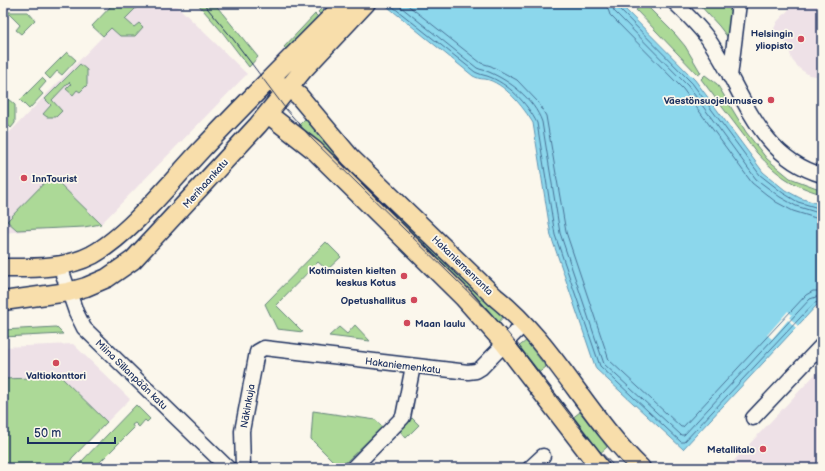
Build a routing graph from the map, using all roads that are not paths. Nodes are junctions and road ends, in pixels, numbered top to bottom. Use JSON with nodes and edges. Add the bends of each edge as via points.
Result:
{"nodes":[{"id":1,"x":345,"y":3,"type":"edge"},
{"id":2,"x":366,"y":3,"type":"edge"},
{"id":3,"x":675,"y":3,"type":"edge"},
{"id":4,"x":739,"y":3,"type":"edge"},
{"id":5,"x":316,"y":43,"type":"junction"},
{"id":6,"x":730,"y":77,"type":"junction"},
{"id":7,"x":268,"y":82,"type":"junction"},
{"id":8,"x":289,"y":88,"type":"junction"},
{"id":9,"x":268,"y":114,"type":"junction"},
{"id":10,"x":822,"y":175,"type":"edge"},
{"id":11,"x":60,"y":266,"type":"junction"},
{"id":12,"x":3,"y":268,"type":"edge"},
{"id":13,"x":68,"y":292,"type":"junction"},
{"id":14,"x":3,"y":301,"type":"edge"},
{"id":15,"x":524,"y":324,"type":"junction"},
{"id":16,"x":504,"y":343,"type":"junction"},
{"id":17,"x":822,"y":345,"type":"edge"},
{"id":18,"x":264,"y":348,"type":"joint"},
{"id":19,"x":413,"y":366,"type":"junction"},
{"id":20,"x":753,"y":418,"type":"dead end"},
{"id":21,"x":543,"y":456,"type":"dead end"},
{"id":22,"x":228,"y":468,"type":"edge"},
{"id":23,"x":243,"y":468,"type":"edge"},
{"id":24,"x":353,"y":468,"type":"edge"},
{"id":25,"x":530,"y":468,"type":"edge"},
{"id":26,"x":600,"y":468,"type":"edge"},
{"id":27,"x":641,"y":468,"type":"edge"}],
"edges":[{"from":1,"to":5,"type":"main road"},
{"from":2,"to":5,"type":"main road"},
{"from":3,"to":6,"type":"street","via":[[707,37]]},
{"from":4,"to":6,"type":"street"},
{"from":5,"to":7,"type":"main road"},
{"from":5,"to":8,"type":"main road","name":"Merihaankatu"},
{"from":6,"to":10,"type":"street","via":[[759,126],[781,153],[801,168]]},
{"from":7,"to":8,"type":"main road","name":"Hakaniemenranta"},
{"from":7,"to":11,"type":"main road","via":[[123,232],[92,255]]},
{"from":8,"to":9,"type":"main road","name":"Merihaankatu"},
{"from":8,"to":15,"type":"main road","name":"Hakaniemenranta","via":[[305,102],[350,157]]},
{"from":9,"to":13,"type":"main road","name":"Merihaankatu","via":[[133,260],[107,278]]},
{"from":9,"to":16,"type":"main road","via":[[314,150],[463,297]]},
{"from":11,"to":12,"type":"main road"},
{"from":11,"to":13,"type":"street","name":"Miina Sillanpään katu"},
{"from":13,"to":14,"type":"main road","name":"Merihaankatu"},
{"from":13,"to":22,"type":"street","name":"Miina Sillanpään katu","via":[[84,328]]},
{"from":15,"to":16,"type":"street","name":"Hakaniemenkatu"},
{"from":15,"to":27,"type":"main road","name":"Hakaniemenranta","via":[[611,436]]},
{"from":16,"to":19,"type":"street","name":"Hakaniemenkatu","via":[[476,371]]},
{"from":16,"to":26,"type":"main road"},
{"from":17,"to":20,"type":"street"},
{"from":18,"to":19,"type":"street","name":"Hakaniemenkatu"},
{"from":18,"to":23,"type":"street","name":"Näkinkuja","via":[[257,352],[242,432]]},
{"from":19,"to":24,"type":"street","via":[[403,416]]},
{"from":21,"to":25,"type":"street"}]}
